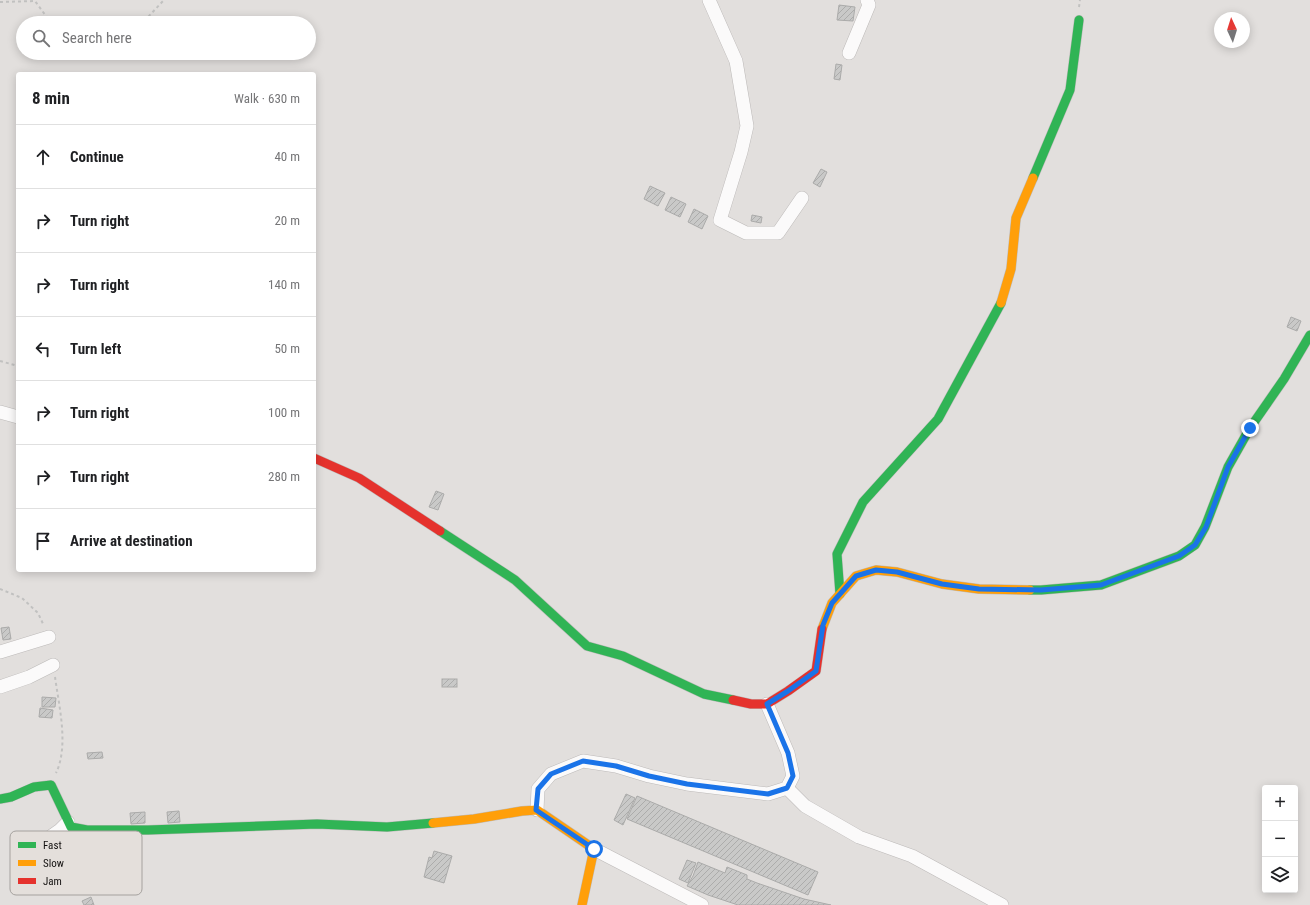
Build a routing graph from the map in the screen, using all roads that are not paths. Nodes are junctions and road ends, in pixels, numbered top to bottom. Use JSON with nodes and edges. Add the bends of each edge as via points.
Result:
{"nodes":[{"id":1,"x":709,"y":0,"type":"edge"},
{"id":2,"x":867,"y":0,"type":"edge"},
{"id":3,"x":1079,"y":20,"type":"dead end"},
{"id":4,"x":849,"y":53,"type":"dead end"},
{"id":5,"x":802,"y":198,"type":"dead end"},
{"id":6,"x":1310,"y":334,"type":"edge"},
{"id":7,"x":0,"y":412,"type":"edge"},
{"id":8,"x":16,"y":416,"type":"edge"},
{"id":9,"x":316,"y":459,"type":"edge"},
{"id":10,"x":840,"y":594,"type":"junction"},
{"id":11,"x":48,"y":637,"type":"dead end"},
{"id":12,"x":0,"y":652,"type":"edge"},
{"id":13,"x":53,"y":665,"type":"dead end"},
{"id":14,"x":0,"y":687,"type":"edge"},
{"id":15,"x":767,"y":704,"type":"junction"},
{"id":16,"x":787,"y":788,"type":"junction"},
{"id":17,"x":0,"y":799,"type":"edge"},
{"id":18,"x":536,"y":810,"type":"junction"},
{"id":19,"x":68,"y":822,"type":"junction"},
{"id":20,"x":59,"y":831,"type":"edge"},
{"id":21,"x":594,"y":849,"type":"junction"},
{"id":22,"x":582,"y":905,"type":"edge"},
{"id":23,"x":702,"y":905,"type":"edge"},
{"id":24,"x":1002,"y":905,"type":"edge"}],
"edges":[{"from":1,"to":5,"type":"street","via":[[736,61],[747,126],[720,220],[746,233],[778,233]]},
{"from":2,"to":4,"type":"street","via":[[869,4]]},
{"from":3,"to":10,"type":"street","via":[[1070,90],[1016,218],[1011,269],[1001,302],[938,419],[863,502],[837,554]]},
{"from":6,"to":10,"type":"street","via":[[1228,467],[1206,527],[1195,545],[1179,556],[1101,585],[1041,590],[979,589],[876,570],[856,576]]},
{"from":7,"to":8,"type":"street"},
{"from":9,"to":15,"type":"street","via":[[359,478],[515,580],[587,646],[623,656],[704,694],[751,704]]},
{"from":10,"to":15,"type":"street","via":[[832,603],[823,625],[816,671]]},
{"from":11,"to":12,"type":"street"},
{"from":13,"to":14,"type":"street"},
{"from":15,"to":16,"type":"street","via":[[788,753],[793,776]]},
{"from":16,"to":18,"type":"street","via":[[768,794],[687,784],[616,766],[583,761],[551,774],[538,789]]},
{"from":16,"to":24,"type":"street","via":[[805,806],[859,837],[912,856]]},
{"from":17,"to":19,"type":"street","via":[[34,787],[51,785]]},
{"from":18,"to":19,"type":"street","via":[[387,827],[317,824],[87,830],[71,827]]},
{"from":18,"to":21,"type":"street"},
{"from":19,"to":20,"type":"street"},
{"from":21,"to":22,"type":"street"},
{"from":21,"to":23,"type":"street"}]}
